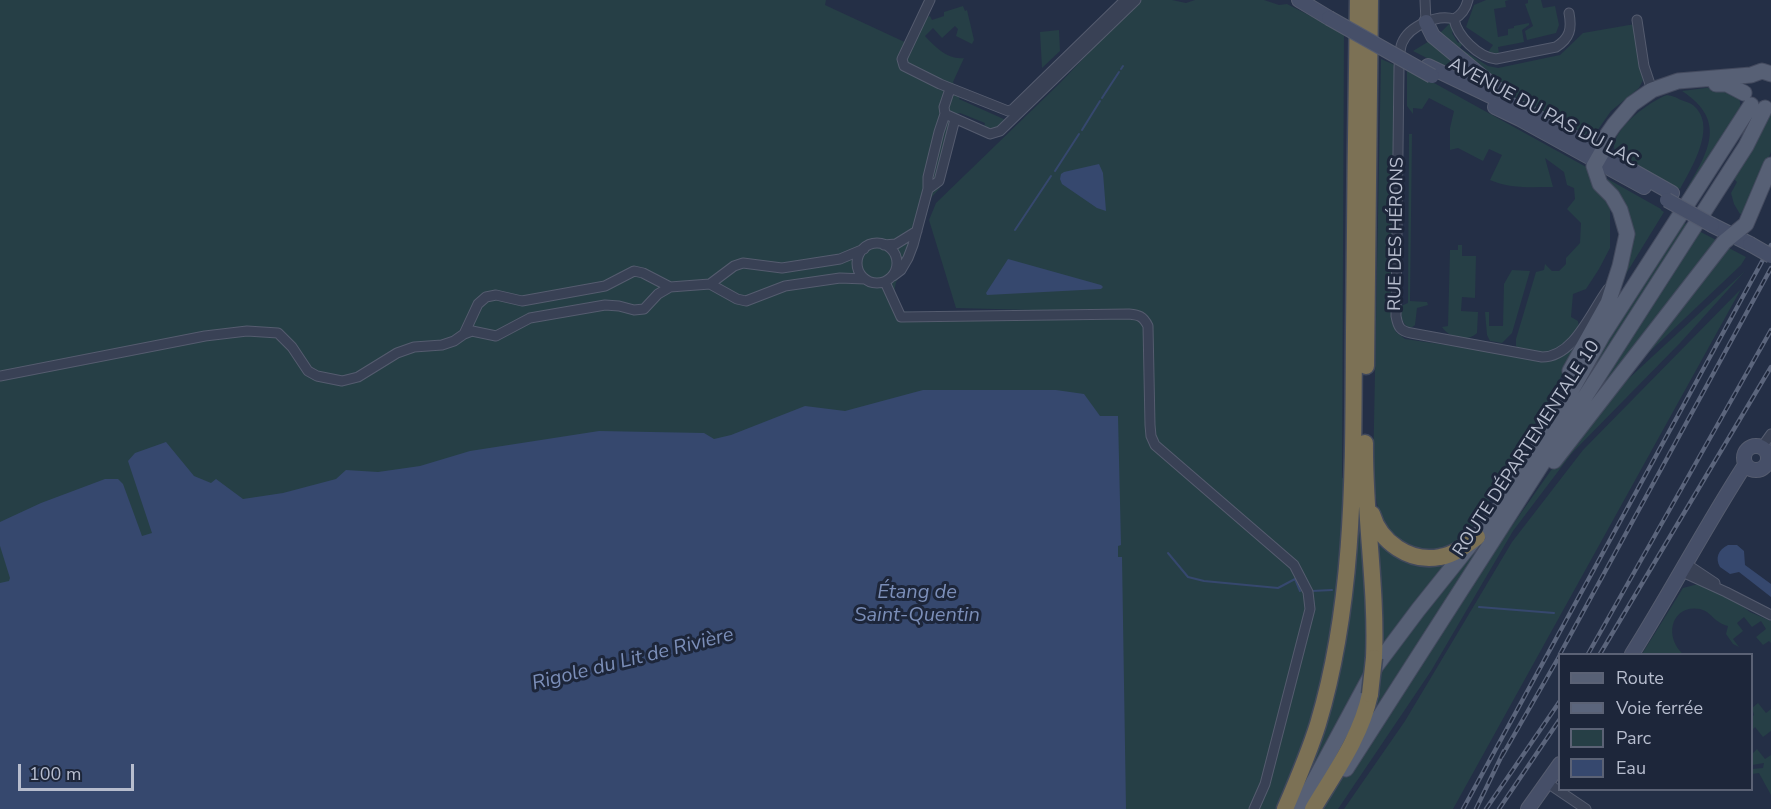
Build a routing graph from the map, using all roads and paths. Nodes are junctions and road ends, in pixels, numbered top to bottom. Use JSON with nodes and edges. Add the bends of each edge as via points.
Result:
{"nodes":[{"id":1,"x":930,"y":0,"type":"edge"},
{"id":2,"x":1125,"y":0,"type":"edge"},
{"id":3,"x":1136,"y":0,"type":"edge"},
{"id":4,"x":1299,"y":0,"type":"edge"},
{"id":5,"x":1310,"y":0,"type":"edge"},
{"id":6,"x":1358,"y":0,"type":"edge"},
{"id":7,"x":1371,"y":0,"type":"edge"},
{"id":8,"x":1425,"y":0,"type":"edge"},
{"id":9,"x":1468,"y":0,"type":"edge"},
{"id":10,"x":1569,"y":13,"type":"dead end"},
{"id":11,"x":1329,"y":15,"type":"junction"},
{"id":12,"x":1454,"y":19,"type":"junction"},
{"id":13,"x":1637,"y":20,"type":"dead end"},
{"id":14,"x":1426,"y":22,"type":"junction"},
{"id":15,"x":1764,"y":71,"type":"edge"},
{"id":16,"x":951,"y":88,"type":"junction"},
{"id":17,"x":1652,"y":90,"type":"junction"},
{"id":18,"x":1758,"y":103,"type":"edge"},
{"id":19,"x":1499,"y":105,"type":"junction"},
{"id":20,"x":945,"y":114,"type":"junction"},
{"id":21,"x":955,"y":118,"type":"junction"},
{"id":22,"x":1599,"y":156,"type":"junction"},
{"id":23,"x":932,"y":159,"type":"junction"},
{"id":24,"x":945,"y":162,"type":"junction"},
{"id":25,"x":1771,"y":165,"type":"edge"},
{"id":26,"x":928,"y":189,"type":"junction"},
{"id":27,"x":917,"y":231,"type":"junction"},
{"id":28,"x":1736,"y":233,"type":"junction"},
{"id":29,"x":1752,"y":241,"type":"junction"},
{"id":30,"x":884,"y":245,"type":"junction"},
{"id":31,"x":1771,"y":247,"type":"edge"},
{"id":32,"x":864,"y":249,"type":"junction"},
{"id":33,"x":1771,"y":256,"type":"edge"},
{"id":34,"x":865,"y":279,"type":"junction"},
{"id":35,"x":889,"y":279,"type":"junction"},
{"id":36,"x":1615,"y":279,"type":"junction"},
{"id":37,"x":710,"y":284,"type":"junction"},
{"id":38,"x":670,"y":286,"type":"junction"},
{"id":39,"x":472,"y":315,"type":"junction"},
{"id":40,"x":483,"y":333,"type":"junction"},
{"id":41,"x":464,"y":334,"type":"junction"},
{"id":42,"x":0,"y":376,"type":"edge"},
{"id":43,"x":1771,"y":434,"type":"edge"},
{"id":44,"x":1761,"y":463,"type":"edge"},
{"id":45,"x":1365,"y":491,"type":"junction"},
{"id":46,"x":1508,"y":506,"type":"junction"},
{"id":47,"x":1477,"y":537,"type":"junction"},
{"id":48,"x":1685,"y":569,"type":"junction"},
{"id":49,"x":1771,"y":615,"type":"edge"},
{"id":50,"x":1633,"y":653,"type":"edge"},
{"id":51,"x":1552,"y":781,"type":"edge"},
{"id":52,"x":1564,"y":791,"type":"edge"},
{"id":53,"x":1254,"y":809,"type":"edge"},
{"id":54,"x":1285,"y":809,"type":"edge"},
{"id":55,"x":1299,"y":809,"type":"edge"},
{"id":56,"x":1313,"y":809,"type":"edge"},
{"id":57,"x":1318,"y":809,"type":"edge"},
{"id":58,"x":1528,"y":809,"type":"edge"},
{"id":59,"x":1534,"y":809,"type":"edge"},
{"id":60,"x":1586,"y":809,"type":"edge"}],
"edges":[{"from":1,"to":16,"type":"street","via":[[902,59],[911,71]]},
{"from":2,"to":16,"type":"street","via":[[1013,109],[1004,111]]},
{"from":3,"to":21,"type":"street","via":[[1000,131],[990,134]]},
{"from":4,"to":11,"type":"main road","name":"AVENUE DU PAS DU LAC"},
{"from":5,"to":11,"type":"main road","name":"AVENUE DU PAS DU LAC"},
{"from":6,"to":54,"type":"highway","via":[[1349,549],[1327,689],[1308,754]]},
{"from":7,"to":45,"type":"highway"},
{"from":8,"to":14,"type":"street"},
{"from":9,"to":12,"type":"street","via":[[1464,11]]},
{"from":10,"to":12,"type":"street","via":[[1572,27],[1564,42],[1496,59],[1488,58],[1460,36]]},
{"from":11,"to":19,"type":"main road","name":"AVENUE DU PAS DU LAC","bridge":true},
{"from":12,"to":14,"type":"street"},
{"from":13,"to":17,"type":"street"},
{"from":14,"to":19,"type":"main road","via":[[1433,36],[1497,90]]},
{"from":14,"to":36,"type":"street","name":"RUE DES HÉRONS","via":[[1401,44],[1398,326],[1411,333],[1552,357],[1571,344]]},
{"from":15,"to":17,"type":"main road","via":[[1678,81]]},
{"from":15,"to":18,"type":"main road","name":"ROUTE DÉPARTEMENTALE 10","via":[[1745,83]]},
{"from":16,"to":20,"type":"street"},
{"from":17,"to":22,"type":"main road","via":[[1632,104],[1614,125]]},
{"from":18,"to":22,"type":"main road","via":[[1727,84],[1682,86],[1652,98],[1633,113]]},
{"from":18,"to":46,"type":"main road","name":"ROUTE DÉPARTEMENTALE 10","via":[[1746,147]]},
{"from":19,"to":22,"type":"main road","name":"AVENUE DU PAS DU LAC"},
{"from":20,"to":21,"type":"street"},
{"from":20,"to":23,"type":"street"},
{"from":21,"to":24,"type":"street"},
{"from":22,"to":28,"type":"main road","name":"AVENUE DU PAS DU LAC","bridge":true},
{"from":22,"to":36,"type":"main road","via":[[1594,166],[1596,176],[1617,204],[1626,228],[1625,248]]},
{"from":23,"to":24,"type":"street","via":[[937,165]]},
{"from":23,"to":26,"type":"street"},
{"from":24,"to":26,"type":"street","via":[[939,182]]},
{"from":25,"to":28,"type":"main road","via":[[1749,218]]},
{"from":26,"to":27,"type":"street"},
{"from":27,"to":30,"type":"street","via":[[896,244]]},
{"from":27,"to":35,"type":"street","via":[[909,258]]},
{"from":28,"to":29,"type":"main road","name":"AVENUE DU PAS DU LAC"},
{"from":28,"to":46,"type":"main road","via":[[1724,242],[1660,322],[1525,501]]},
{"from":29,"to":31,"type":"main road","name":"AVENUE DU PAS DU LAC"},
{"from":29,"to":33,"type":"main road","name":"AVENUE DU PAS DU LAC","bridge":true},
{"from":30,"to":32,"type":"street","via":[[873,244]]},
{"from":30,"to":35,"type":"street","via":[[894,252],[897,264]]},
{"from":32,"to":34,"type":"street","via":[[858,261]]},
{"from":32,"to":37,"type":"street","via":[[840,260],[782,268],[743,263]]},
{"from":34,"to":35,"type":"street","via":[[875,283]]},
{"from":34,"to":37,"type":"street","via":[[840,278],[784,286],[746,301]]},
{"from":35,"to":53,"type":"street","via":[[901,317],[1144,318],[1148,326],[1150,425],[1155,445],[1294,565],[1308,592],[1310,609],[1265,784]]},
{"from":36,"to":46,"type":"main road","via":[[1608,303],[1510,481]]},
{"from":37,"to":38,"type":"street"},
{"from":38,"to":39,"type":"street","via":[[634,271],[605,286],[522,301],[496,295],[486,297]]},
{"from":38,"to":40,"type":"street","via":[[644,309],[605,305],[530,318],[495,336]]},
{"from":39,"to":40,"type":"street"},
{"from":39,"to":41,"type":"street"},
{"from":40,"to":41,"type":"street"},
{"from":41,"to":42,"type":"street","via":[[442,345],[414,347],[398,353],[358,377],[342,381],[308,370],[278,333],[247,331]]},
{"from":43,"to":44,"type":"street"},
{"from":44,"to":48,"type":"main road"},
{"from":45,"to":47,"type":"highway","via":[[1381,533],[1408,553],[1442,557]]},
{"from":45,"to":56,"type":"highway","bridge":true,"via":[[1374,615],[1370,694],[1358,734]]},
{"from":46,"to":47,"type":"main road"},
{"from":46,"to":57,"type":"main road","name":"ROUTE DÉPARTEMENTALE 10"},
{"from":47,"to":55,"type":"main road","via":[[1376,666]]},
{"from":48,"to":49,"type":"street"},
{"from":48,"to":50,"type":"main road"},
{"from":51,"to":58,"type":"main road"},
{"from":51,"to":59,"type":"main road"},
{"from":52,"to":60,"type":"street"}]}
